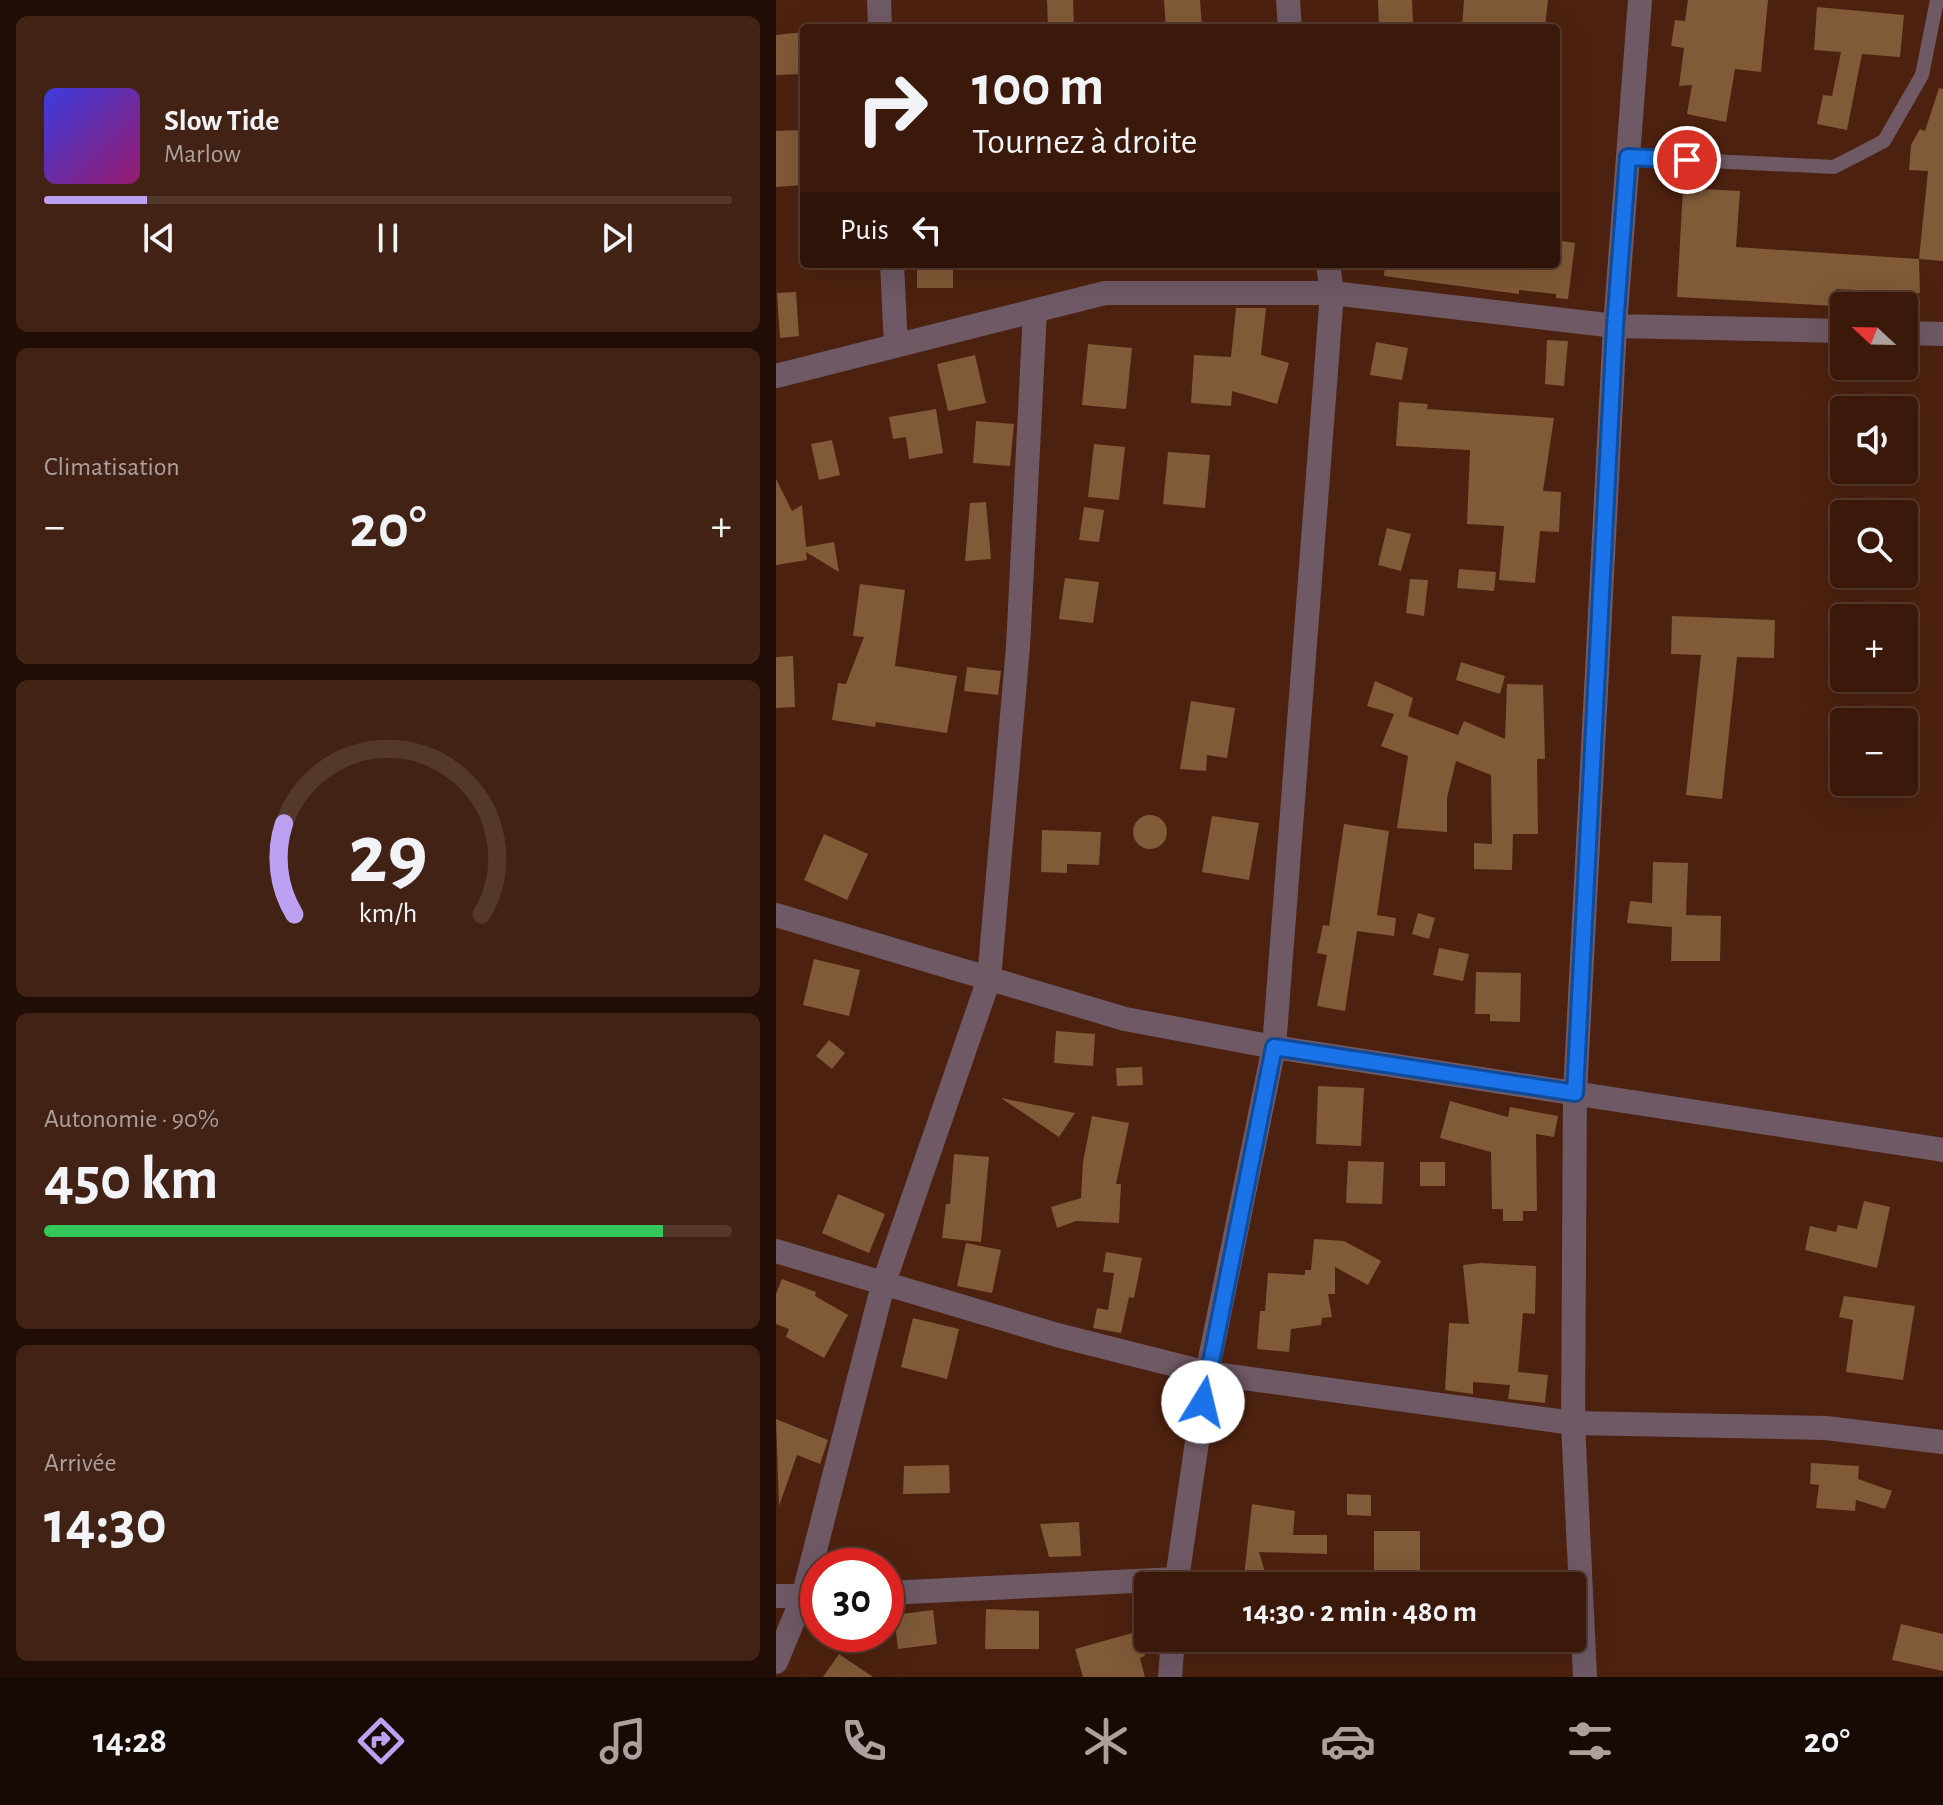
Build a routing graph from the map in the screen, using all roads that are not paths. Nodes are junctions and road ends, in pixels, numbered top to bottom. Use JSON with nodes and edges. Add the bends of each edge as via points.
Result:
{"nodes":[{"id":1,"x":879,"y":0,"type":"edge"},
{"id":2,"x":1288,"y":0,"type":"edge"},
{"id":3,"x":1640,"y":0,"type":"edge"},
{"id":4,"x":1937,"y":0,"type":"edge"},
{"id":5,"x":880,"y":24,"type":"edge"},
{"id":6,"x":1290,"y":24,"type":"edge"},
{"id":7,"x":1628,"y":157,"type":"junction"},
{"id":8,"x":892,"y":268,"type":"edge"},
{"id":9,"x":1329,"y":268,"type":"edge"},
{"id":10,"x":1332,"y":293,"type":"junction"},
{"id":11,"x":1035,"y":311,"type":"junction"},
{"id":12,"x":1615,"y":326,"type":"junction"},
{"id":13,"x":1830,"y":331,"type":"edge"},
{"id":14,"x":1918,"y":333,"type":"edge"},
{"id":15,"x":1943,"y":334,"type":"edge"},
{"id":16,"x":896,"y":346,"type":"junction"},
{"id":17,"x":776,"y":376,"type":"edge"},
{"id":18,"x":776,"y":915,"type":"edge"},
{"id":19,"x":989,"y":979,"type":"junction"},
{"id":20,"x":1274,"y":1047,"type":"junction"},
{"id":21,"x":1575,"y":1093,"type":"junction"},
{"id":22,"x":1943,"y":1150,"type":"edge"},
{"id":23,"x":776,"y":1251,"type":"edge"},
{"id":24,"x":883,"y":1285,"type":"junction"},
{"id":25,"x":1207,"y":1373,"type":"junction"},
{"id":26,"x":1573,"y":1423,"type":"junction"},
{"id":27,"x":1943,"y":1442,"type":"edge"},
{"id":28,"x":821,"y":1548,"type":"edge"},
{"id":29,"x":1177,"y":1572,"type":"edge"},
{"id":30,"x":1134,"y":1584,"type":"edge"},
{"id":31,"x":904,"y":1592,"type":"edge"},
{"id":32,"x":776,"y":1596,"type":"edge"},
{"id":33,"x":800,"y":1597,"type":"edge"},
{"id":34,"x":800,"y":1616,"type":"edge"},
{"id":35,"x":1172,"y":1652,"type":"edge"},
{"id":36,"x":776,"y":1662,"type":"edge"},
{"id":37,"x":1170,"y":1677,"type":"edge"},
{"id":38,"x":1585,"y":1677,"type":"edge"}],
"edges":[{"from":1,"to":5,"type":"street"},
{"from":2,"to":6,"type":"street"},
{"from":3,"to":7,"type":"street"},
{"from":4,"to":7,"type":"lane","via":[[1922,75],[1884,141],[1834,167]]},
{"from":7,"to":12,"type":"street"},
{"from":8,"to":16,"type":"street"},
{"from":9,"to":10,"type":"street"},
{"from":10,"to":11,"type":"street","via":[[1105,293]]},
{"from":10,"to":12,"type":"street"},
{"from":10,"to":20,"type":"street"},
{"from":11,"to":16,"type":"street"},
{"from":11,"to":19,"type":"street","via":[[1018,647]]},
{"from":12,"to":13,"type":"street"},
{"from":12,"to":21,"type":"street"},
{"from":14,"to":15,"type":"street"},
{"from":16,"to":17,"type":"street"},
{"from":18,"to":19,"type":"street"},
{"from":19,"to":20,"type":"street","via":[[1125,1019]]},
{"from":19,"to":24,"type":"street"},
{"from":20,"to":21,"type":"street"},
{"from":20,"to":25,"type":"street"},
{"from":21,"to":22,"type":"street"},
{"from":21,"to":26,"type":"street"},
{"from":23,"to":24,"type":"street"},
{"from":24,"to":25,"type":"street"},
{"from":24,"to":28,"type":"street"},
{"from":25,"to":26,"type":"street"},
{"from":25,"to":29,"type":"street"},
{"from":26,"to":27,"type":"street","via":[[1826,1428]]},
{"from":26,"to":38,"type":"street"},
{"from":30,"to":31,"type":"street"},
{"from":32,"to":33,"type":"street"},
{"from":34,"to":36,"type":"street"},
{"from":35,"to":37,"type":"street"}]}
